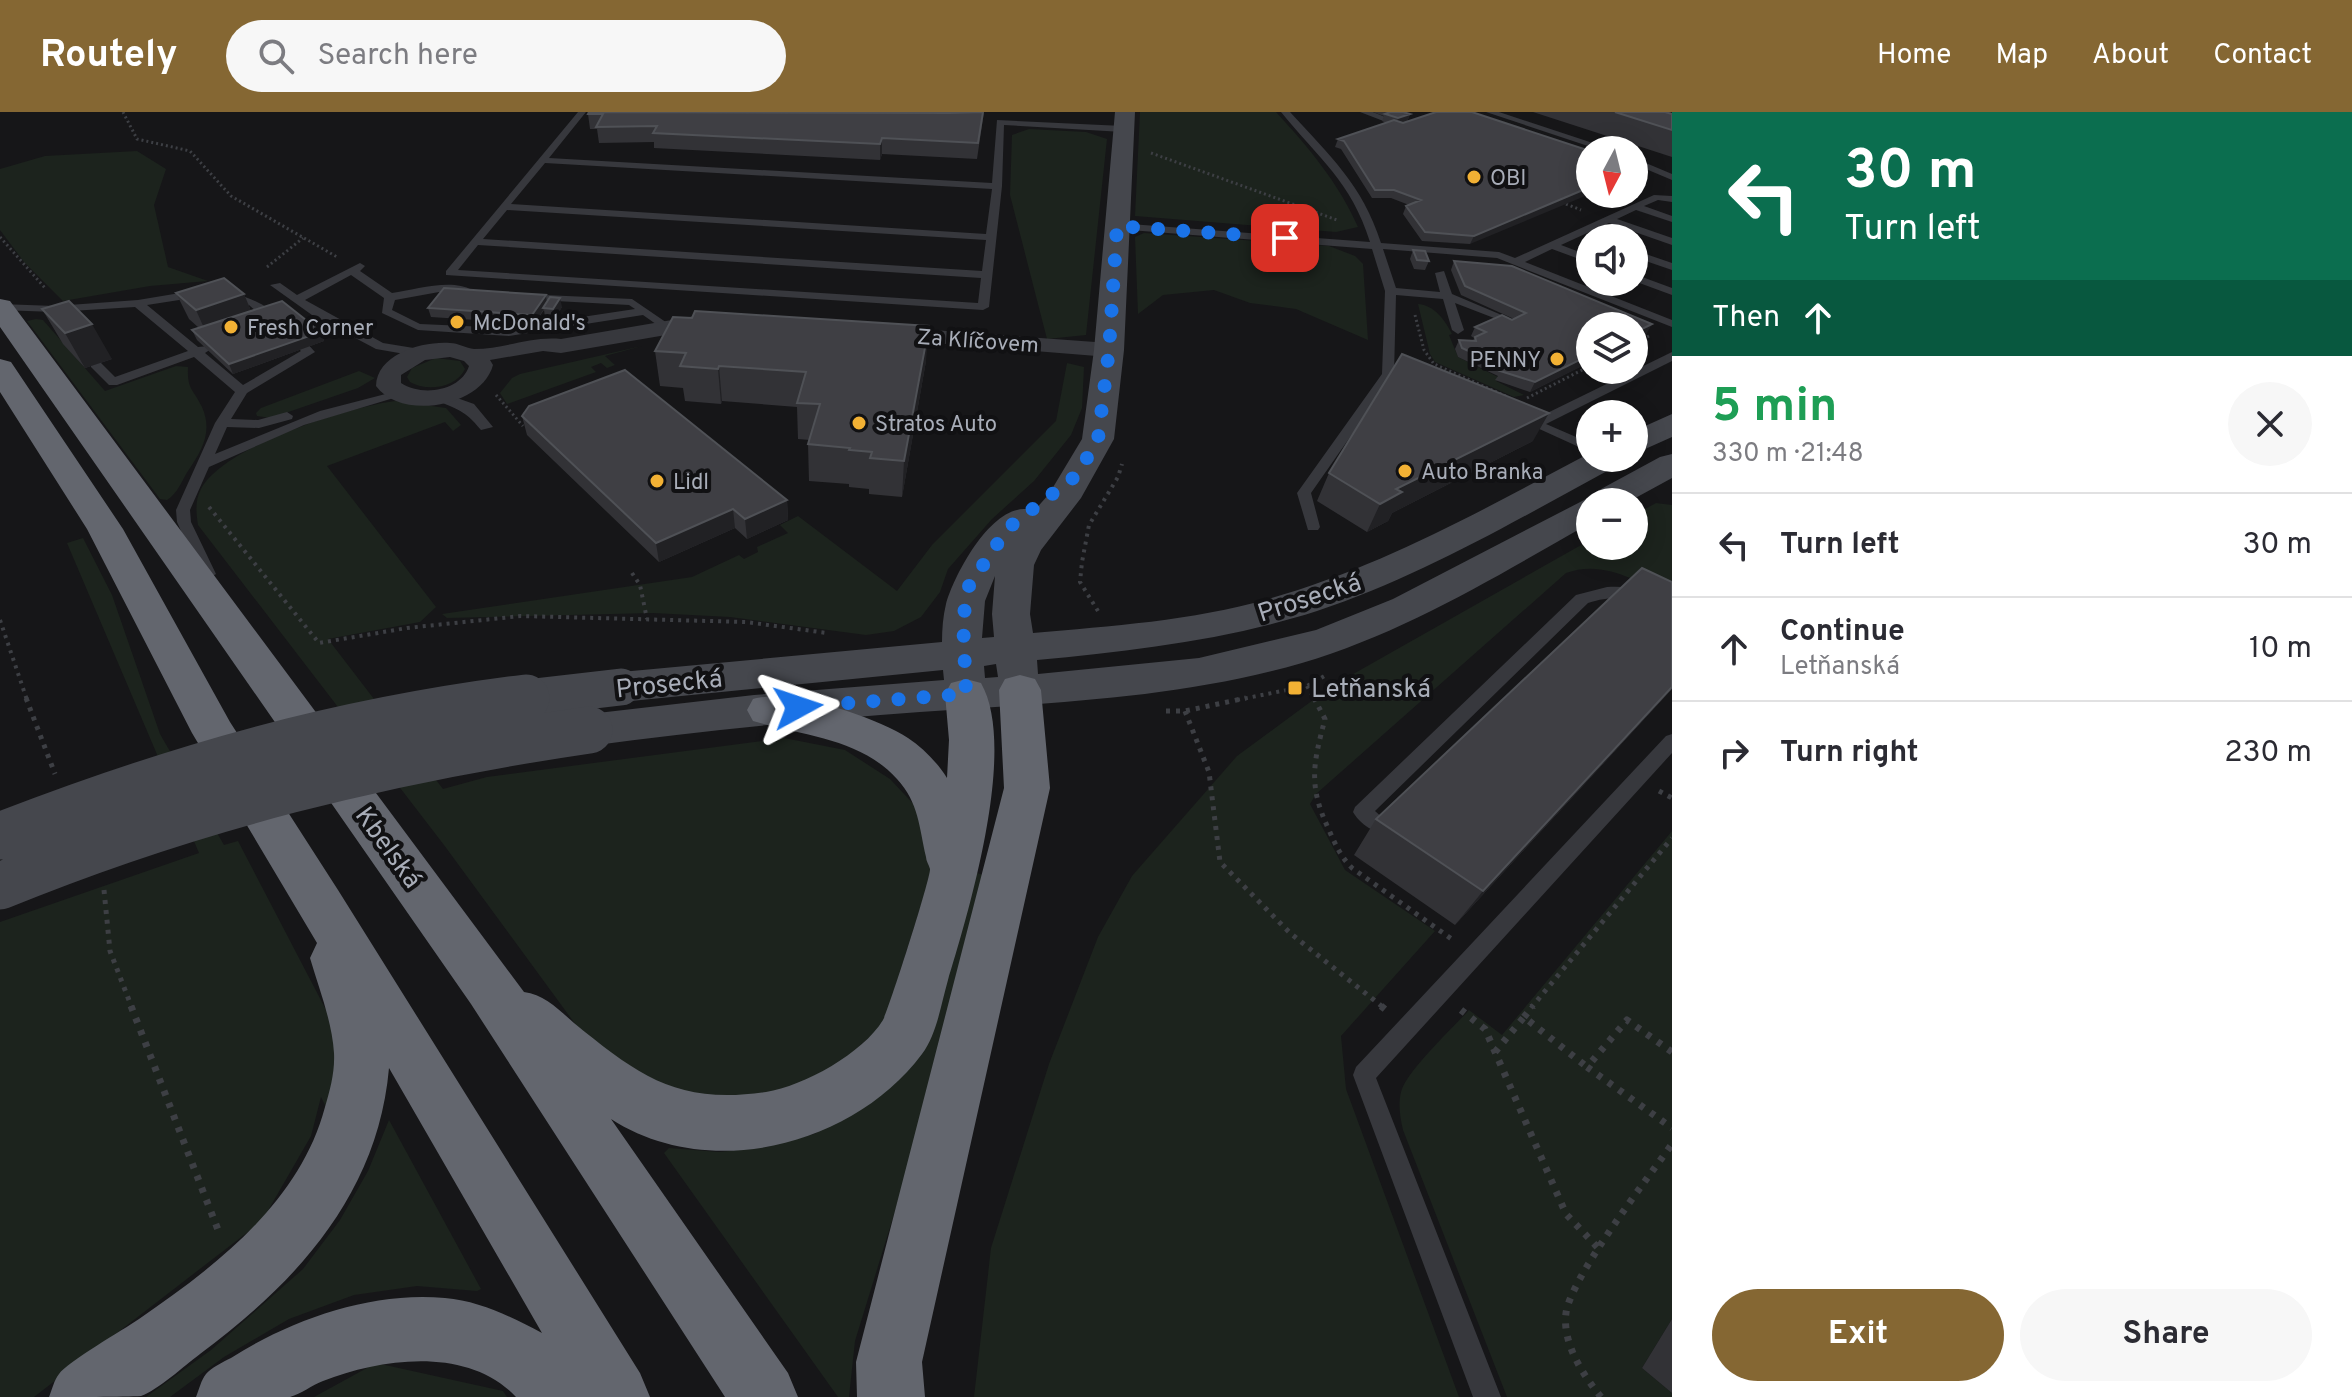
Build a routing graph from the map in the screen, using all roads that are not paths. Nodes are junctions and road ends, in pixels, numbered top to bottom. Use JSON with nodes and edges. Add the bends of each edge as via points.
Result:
{"nodes":[{"id":1,"x":582,"y":112,"type":"edge"},
{"id":2,"x":1033,"y":112,"type":"edge"},
{"id":3,"x":1285,"y":112,"type":"edge"},
{"id":4,"x":1364,"y":112,"type":"edge"},
{"id":5,"x":1490,"y":112,"type":"edge"},
{"id":6,"x":1084,"y":117,"type":"dead end"},
{"id":7,"x":1386,"y":119,"type":"edge"},
{"id":8,"x":1124,"y":120,"type":"edge"},
{"id":9,"x":1576,"y":139,"type":"edge"},
{"id":10,"x":543,"y":160,"type":"junction"},
{"id":11,"x":1648,"y":167,"type":"edge"},
{"id":12,"x":1672,"y":177,"type":"edge"},
{"id":13,"x":997,"y":186,"type":"junction"},
{"id":14,"x":1672,"y":199,"type":"edge"},
{"id":15,"x":1648,"y":201,"type":"edge"},
{"id":16,"x":504,"y":207,"type":"junction"},
{"id":17,"x":1634,"y":208,"type":"edge"},
{"id":18,"x":1639,"y":208,"type":"edge"},
{"id":19,"x":1608,"y":219,"type":"junction"},
{"id":20,"x":1672,"y":219,"type":"edge"},
{"id":21,"x":1597,"y":224,"type":"edge"},
{"id":22,"x":1117,"y":226,"type":"junction"},
{"id":23,"x":1576,"y":234,"type":"edge"},
{"id":24,"x":991,"y":237,"type":"junction"},
{"id":25,"x":1374,"y":239,"type":"junction"},
{"id":26,"x":475,"y":242,"type":"junction"},
{"id":27,"x":1672,"y":242,"type":"edge"},
{"id":28,"x":1552,"y":245,"type":"junction"},
{"id":29,"x":1576,"y":254,"type":"edge"},
{"id":30,"x":1648,"y":258,"type":"edge"},
{"id":31,"x":1515,"y":262,"type":"junction"},
{"id":32,"x":1672,"y":267,"type":"edge"},
{"id":33,"x":1440,"y":273,"type":"dead end"},
{"id":34,"x":986,"y":275,"type":"junction"},
{"id":35,"x":1648,"y":283,"type":"edge"},
{"id":36,"x":276,"y":285,"type":"road end"},
{"id":37,"x":477,"y":291,"type":"edge"},
{"id":38,"x":1391,"y":291,"type":"junction"},
{"id":39,"x":1672,"y":292,"type":"edge"},
{"id":40,"x":514,"y":296,"type":"edge"},
{"id":41,"x":1447,"y":296,"type":"junction"},
{"id":42,"x":390,"y":297,"type":"junction"},
{"id":43,"x":296,"y":300,"type":"junction"},
{"id":44,"x":138,"y":303,"type":"junction"},
{"id":45,"x":0,"y":307,"type":"edge"},
{"id":46,"x":645,"y":311,"type":"junction"},
{"id":47,"x":1498,"y":316,"type":"edge"},
{"id":48,"x":276,"y":323,"type":"junction"},
{"id":49,"x":741,"y":323,"type":"edge"},
{"id":50,"x":1672,"y":324,"type":"edge"},
{"id":51,"x":667,"y":327,"type":"junction"},
{"id":52,"x":262,"y":328,"type":"edge"},
{"id":53,"x":1458,"y":330,"type":"dead end"},
{"id":54,"x":849,"y":331,"type":"edge"},
{"id":55,"x":222,"y":342,"type":"edge"},
{"id":56,"x":380,"y":346,"type":"junction"},
{"id":57,"x":1109,"y":350,"type":"junction"},
{"id":58,"x":196,"y":352,"type":"junction"},
{"id":59,"x":422,"y":353,"type":"junction"},
{"id":60,"x":1672,"y":356,"type":"edge"},
{"id":61,"x":1390,"y":361,"type":"junction"},
{"id":62,"x":95,"y":364,"type":"dead end"},
{"id":63,"x":1405,"y":367,"type":"edge"},
{"id":64,"x":0,"y":368,"type":"edge"},
{"id":65,"x":394,"y":381,"type":"junction"},
{"id":66,"x":477,"y":382,"type":"junction"},
{"id":67,"x":242,"y":391,"type":"junction"},
{"id":68,"x":1507,"y":412,"type":"edge"},
{"id":69,"x":222,"y":423,"type":"junction"},
{"id":70,"x":1536,"y":424,"type":"junction"},
{"id":71,"x":1672,"y":424,"type":"edge"},
{"id":72,"x":486,"y":427,"type":"dead end"},
{"id":73,"x":1648,"y":437,"type":"edge"},
{"id":74,"x":1576,"y":442,"type":"edge"},
{"id":75,"x":203,"y":465,"type":"junction"},
{"id":76,"x":1580,"y":472,"type":"edge"},
{"id":77,"x":1666,"y":474,"type":"edge"},
{"id":78,"x":1077,"y":475,"type":"junction"},
{"id":79,"x":1634,"y":488,"type":"edge"},
{"id":80,"x":1576,"y":517,"type":"edge"},
{"id":81,"x":1313,"y":527,"type":"dead end"},
{"id":82,"x":1672,"y":608,"type":"edge"},
{"id":83,"x":233,"y":632,"type":"junction"},
{"id":84,"x":990,"y":672,"type":"junction"},
{"id":85,"x":768,"y":710,"type":"junction"},
{"id":86,"x":1672,"y":741,"type":"edge"},
{"id":87,"x":1383,"y":827,"type":"edge"},
{"id":88,"x":0,"y":836,"type":"edge"},
{"id":89,"x":953,"y":878,"type":"junction"},
{"id":90,"x":0,"y":886,"type":"edge"},
{"id":91,"x":321,"y":905,"type":"junction"},
{"id":92,"x":490,"y":987,"type":"junction"},
{"id":93,"x":83,"y":1397,"type":"edge"},
{"id":94,"x":230,"y":1397,"type":"edge"},
{"id":95,"x":562,"y":1397,"type":"edge"},
{"id":96,"x":616,"y":1397,"type":"edge"},
{"id":97,"x":764,"y":1397,"type":"edge"},
{"id":98,"x":891,"y":1397,"type":"edge"},
{"id":99,"x":1487,"y":1397,"type":"edge"}],
"edges":[{"from":1,"to":10,"type":"lane"},
{"from":2,"to":6,"type":"lane"},
{"from":3,"to":25,"type":"lane","via":[[1344,177],[1366,212]]},
{"from":4,"to":7,"type":"lane"},
{"from":5,"to":9,"type":"lane"},
{"from":8,"to":13,"type":"lane","via":[[1000,122]]},
{"from":8,"to":22,"type":"main road"},
{"from":10,"to":13,"type":"lane"},
{"from":10,"to":16,"type":"lane"},
{"from":11,"to":12,"type":"lane"},
{"from":13,"to":24,"type":"lane"},
{"from":14,"to":15,"type":"lane"},
{"from":16,"to":24,"type":"lane"},
{"from":16,"to":26,"type":"lane"},
{"from":17,"to":19,"type":"lane"},
{"from":18,"to":20,"type":"lane"},
{"from":19,"to":21,"type":"lane"},
{"from":19,"to":27,"type":"lane"},
{"from":22,"to":25,"type":"lane"},
{"from":22,"to":57,"type":"main road"},
{"from":23,"to":28,"type":"lane"},
{"from":24,"to":34,"type":"lane"},
{"from":25,"to":31,"type":"lane","via":[[1499,255]]},
{"from":25,"to":38,"type":"lane"},
{"from":26,"to":34,"type":"lane"},
{"from":26,"to":34,"type":"lane","via":[[450,273],[983,307]]},
{"from":28,"to":29,"type":"lane"},
{"from":28,"to":31,"type":"lane"},
{"from":30,"to":32,"type":"lane"},
{"from":31,"to":50,"type":"lane"},
{"from":33,"to":41,"type":"lane"},
{"from":35,"to":39,"type":"lane"},
{"from":36,"to":43,"type":"lane"},
{"from":37,"to":42,"type":"lane","via":[[439,289]]},
{"from":38,"to":41,"type":"lane"},
{"from":38,"to":61,"type":"lane"},
{"from":40,"to":46,"type":"lane"},
{"from":41,"to":47,"type":"lane"},
{"from":41,"to":53,"type":"lane"},
{"from":42,"to":43,"type":"lane","via":[[357,268]]},
{"from":42,"to":46,"type":"lane","via":[[386,311],[418,327],[509,332]]},
{"from":43,"to":56,"type":"lane"},
{"from":44,"to":45,"type":"lane","via":[[56,313]]},
{"from":44,"to":48,"type":"lane","via":[[230,295],[247,299]]},
{"from":44,"to":58,"type":"lane"},
{"from":45,"to":83,"type":"highway","name":"Kbelská"},
{"from":46,"to":51,"type":"lane"},
{"from":48,"to":52,"type":"lane"},
{"from":48,"to":67,"type":"lane","via":[[309,352]]},
{"from":49,"to":51,"type":"street"},
{"from":51,"to":66,"type":"street","via":[[561,346]]},
{"from":54,"to":57,"type":"street","name":"Za Klíčovem"},
{"from":55,"to":58,"type":"lane"},
{"from":56,"to":59,"type":"lane"},
{"from":56,"to":65,"type":"lane"},
{"from":57,"to":78,"type":"main road","via":[[1098,439]]},
{"from":58,"to":62,"type":"lane","via":[[113,382]]},
{"from":58,"to":67,"type":"lane"},
{"from":59,"to":65,"type":"street"},
{"from":59,"to":66,"type":"street","via":[[450,350]]},
{"from":60,"to":70,"type":"lane"},
{"from":61,"to":63,"type":"lane"},
{"from":61,"to":81,"type":"lane","via":[[1381,395],[1304,493]]},
{"from":64,"to":91,"type":"highway","via":[[105,529],[214,733]]},
{"from":65,"to":66,"type":"street","via":[[439,396]]},
{"from":65,"to":69,"type":"lane","via":[[275,421]]},
{"from":65,"to":75,"type":"lane","via":[[360,402],[261,437]]},
{"from":66,"to":72,"type":"lane"},
{"from":67,"to":69,"type":"lane"},
{"from":68,"to":70,"type":"lane"},
{"from":69,"to":75,"type":"lane"},
{"from":70,"to":74,"type":"lane"},
{"from":71,"to":73,"type":"main road"},
{"from":75,"to":83,"type":"lane","via":[[183,510],[184,522]]},
{"from":76,"to":84,"type":"main road","name":"Prosecká","via":[[1438,548],[1304,602]]},
{"from":77,"to":79,"type":"main road"},
{"from":78,"to":84,"type":"main road","via":[[1015,565]]},
{"from":78,"to":84,"type":"main road","via":[[1008,528],[969,586],[963,619]]},
{"from":80,"to":84,"type":"main road","name":"Prosecká","via":[[1413,604],[1346,635],[1291,652],[1163,679]]},
{"from":82,"to":87,"type":"lane","via":[[1612,589],[1582,599],[1447,739],[1362,812]]},
{"from":83,"to":92,"type":"highway","name":"Kbelská"},
{"from":84,"to":85,"type":"main road","name":"Prosecká"},
{"from":84,"to":88,"type":"main road","name":"Prosecká","bridge":true,"via":[[621,687],[473,704],[287,742],[169,775]]},
{"from":84,"to":89,"type":"highway","via":[[971,751]]},
{"from":84,"to":98,"type":"highway","via":[[1027,788],[889,1362]]},
{"from":85,"to":89,"type":"highway","via":[[852,727],[892,750],[925,778],[941,813]]},
{"from":85,"to":90,"type":"main road","name":"Prosecká","bridge":true,"via":[[497,743],[336,775],[70,856]]},
{"from":86,"to":99,"type":"lane","via":[[1364,1075]]},
{"from":89,"to":92,"type":"highway","via":[[905,1034],[852,1085],[815,1107],[776,1118],[731,1125],[685,1119],[640,1105]]},
{"from":91,"to":93,"type":"highway","via":[[361,1050],[361,1079],[328,1177],[266,1262]]},
{"from":91,"to":96,"type":"highway"},
{"from":92,"to":97,"type":"highway","name":"Kbelská"},
{"from":94,"to":95,"type":"highway","via":[[304,1355],[349,1337],[386,1330],[466,1334],[500,1343],[529,1360]]}]}
